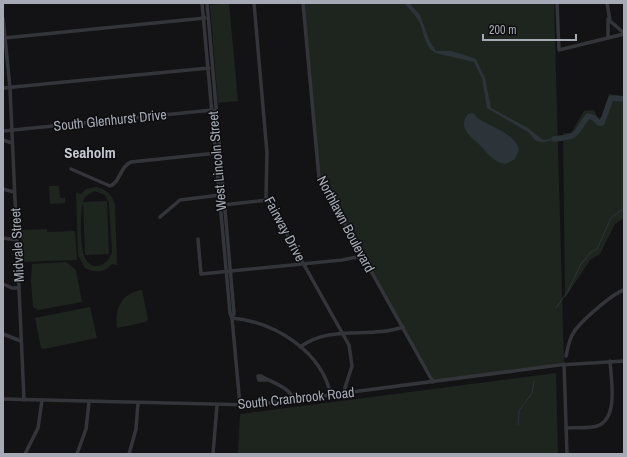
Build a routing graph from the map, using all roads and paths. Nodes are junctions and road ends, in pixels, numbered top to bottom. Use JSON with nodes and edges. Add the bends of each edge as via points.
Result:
{"nodes":[{"id":1,"x":202,"y":3,"type":"edge"},
{"id":2,"x":207,"y":3,"type":"edge"},
{"id":3,"x":254,"y":3,"type":"edge"},
{"id":4,"x":303,"y":3,"type":"edge"},
{"id":5,"x":557,"y":3,"type":"edge"},
{"id":6,"x":607,"y":3,"type":"edge"},
{"id":7,"x":3,"y":18,"type":"edge"},
{"id":8,"x":206,"y":18,"type":"junction"},
{"id":9,"x":608,"y":18,"type":"junction"},
{"id":10,"x":624,"y":34,"type":"edge"},
{"id":11,"x":4,"y":38,"type":"edge"},
{"id":12,"x":608,"y":38,"type":"junction"},
{"id":13,"x":210,"y":68,"type":"junction"},
{"id":14,"x":3,"y":88,"type":"edge"},
{"id":15,"x":10,"y":88,"type":"junction"},
{"id":16,"x":214,"y":110,"type":"junction"},
{"id":17,"x":12,"y":130,"type":"junction"},
{"id":18,"x":3,"y":131,"type":"edge"},
{"id":19,"x":3,"y":140,"type":"edge"},
{"id":20,"x":12,"y":143,"type":"junction"},
{"id":21,"x":218,"y":153,"type":"junction"},
{"id":22,"x":71,"y":168,"type":"dead end"},
{"id":23,"x":3,"y":189,"type":"edge"},
{"id":24,"x":14,"y":192,"type":"junction"},
{"id":25,"x":222,"y":195,"type":"junction"},
{"id":26,"x":267,"y":200,"type":"junction"},
{"id":27,"x":223,"y":205,"type":"junction"},
{"id":28,"x":160,"y":217,"type":"dead end"},
{"id":29,"x":3,"y":238,"type":"edge"},
{"id":30,"x":198,"y":239,"type":"dead end"},
{"id":31,"x":17,"y":240,"type":"junction"},
{"id":32,"x":362,"y":256,"type":"junction"},
{"id":33,"x":303,"y":263,"type":"junction"},
{"id":34,"x":228,"y":271,"type":"junction"},
{"id":35,"x":3,"y":284,"type":"edge"},
{"id":36,"x":19,"y":288,"type":"junction"},
{"id":37,"x":624,"y":290,"type":"edge"},
{"id":38,"x":232,"y":318,"type":"junction"},
{"id":39,"x":403,"y":327,"type":"junction"},
{"id":40,"x":343,"y":333,"type":"junction"},
{"id":41,"x":3,"y":334,"type":"edge"},
{"id":42,"x":21,"y":341,"type":"junction"},
{"id":43,"x":300,"y":347,"type":"junction"},
{"id":44,"x":566,"y":356,"type":"dead end"},
{"id":45,"x":610,"y":361,"type":"junction"},
{"id":46,"x":624,"y":361,"type":"edge"},
{"id":47,"x":564,"y":364,"type":"junction"},
{"id":48,"x":268,"y":380,"type":"dead end"},
{"id":49,"x":433,"y":382,"type":"junction"},
{"id":50,"x":343,"y":394,"type":"junction"},
{"id":51,"x":331,"y":396,"type":"junction"},
{"id":52,"x":3,"y":399,"type":"edge"},
{"id":53,"x":24,"y":400,"type":"junction"},
{"id":54,"x":42,"y":400,"type":"junction"},
{"id":55,"x":294,"y":400,"type":"junction"},
{"id":56,"x":89,"y":402,"type":"junction"},
{"id":57,"x":138,"y":403,"type":"junction"},
{"id":58,"x":217,"y":405,"type":"junction"},
{"id":59,"x":240,"y":406,"type":"junction"},
{"id":60,"x":566,"y":428,"type":"junction"},
{"id":61,"x":25,"y":454,"type":"edge"},
{"id":62,"x":77,"y":454,"type":"edge"},
{"id":63,"x":129,"y":454,"type":"edge"},
{"id":64,"x":213,"y":454,"type":"edge"},
{"id":65,"x":567,"y":454,"type":"edge"}],
"edges":[{"from":1,"to":8,"type":"street","name":"West Lincoln Street"},
{"from":2,"to":8,"type":"street","name":"West Lincoln Street"},
{"from":3,"to":26,"type":"street","name":"Fairway Drive","via":[[267,153]]},
{"from":4,"to":32,"type":"street","name":"Northlawn Boulevard","via":[[319,178]]},
{"from":5,"to":12,"type":"street","via":[[559,50]]},
{"from":6,"to":9,"type":"street"},
{"from":7,"to":11,"type":"street","name":"Midvale Street"},
{"from":8,"to":11,"type":"street"},
{"from":8,"to":13,"type":"street","name":"West Lincoln Street"},
{"from":9,"to":10,"type":"street"},
{"from":9,"to":12,"type":"street"},
{"from":10,"to":12,"type":"street"},
{"from":11,"to":15,"type":"street","name":"Midvale Street"},
{"from":13,"to":15,"type":"street"},
{"from":13,"to":16,"type":"street","name":"West Lincoln Street"},
{"from":14,"to":15,"type":"street"},
{"from":15,"to":17,"type":"street","name":"Midvale Street"},
{"from":16,"to":17,"type":"street","name":"South Glenhurst Drive"},
{"from":16,"to":21,"type":"street","name":"West Lincoln Street"},
{"from":17,"to":18,"type":"street","name":"South Glenhurst Drive"},
{"from":17,"to":20,"type":"street","name":"Midvale Street"},
{"from":19,"to":20,"type":"street"},
{"from":20,"to":24,"type":"street","name":"Midvale Street"},
{"from":21,"to":22,"type":"street","via":[[131,162],[125,166],[114,184],[108,186]]},
{"from":21,"to":25,"type":"street","name":"West Lincoln Street"},
{"from":23,"to":24,"type":"street"},
{"from":24,"to":31,"type":"street","name":"Midvale Street"},
{"from":25,"to":27,"type":"street","name":"West Lincoln Street"},
{"from":25,"to":28,"type":"street","via":[[180,200]]},
{"from":26,"to":27,"type":"street"},
{"from":26,"to":33,"type":"street","name":"Fairway Drive"},
{"from":27,"to":34,"type":"street","name":"West Lincoln Street"},
{"from":29,"to":31,"type":"street"},
{"from":30,"to":34,"type":"street","via":[[201,274]]},
{"from":31,"to":36,"type":"street","name":"Midvale Street"},
{"from":32,"to":33,"type":"street"},
{"from":32,"to":39,"type":"street","name":"Northlawn Boulevard"},
{"from":33,"to":34,"type":"street"},
{"from":33,"to":40,"type":"street","name":"Fairway Drive"},
{"from":34,"to":38,"type":"street","name":"West Lincoln Street"},
{"from":35,"to":36,"type":"street"},
{"from":36,"to":42,"type":"street","name":"Midvale Street"},
{"from":37,"to":44,"type":"street","via":[[611,297],[577,328],[570,339]]},
{"from":38,"to":43,"type":"street","via":[[272,328]]},
{"from":38,"to":59,"type":"street","name":"West Lincoln Street"},
{"from":39,"to":40,"type":"street"},
{"from":39,"to":49,"type":"street","name":"Northlawn Boulevard"},
{"from":40,"to":43,"type":"street","via":[[322,335]]},
{"from":40,"to":50,"type":"street","name":"Fairway Drive","via":[[352,362]]},
{"from":41,"to":42,"type":"street"},
{"from":42,"to":53,"type":"street","name":"Midvale Street"},
{"from":43,"to":51,"type":"street","via":[[322,374]]},
{"from":45,"to":46,"type":"street","name":"South Cranbrook Road"},
{"from":45,"to":47,"type":"street","name":"South Cranbrook Road"},
{"from":45,"to":60,"type":"street","via":[[611,408],[607,420],[595,427]]},
{"from":47,"to":49,"type":"street","name":"South Cranbrook Road"},
{"from":47,"to":60,"type":"street"},
{"from":48,"to":55,"type":"street","via":[[291,394]]},
{"from":49,"to":50,"type":"street","name":"South Cranbrook Road"},
{"from":50,"to":51,"type":"street","name":"South Cranbrook Road"},
{"from":51,"to":55,"type":"street","name":"South Cranbrook Road"},
{"from":52,"to":53,"type":"street","name":"South Cranbrook Road"},
{"from":53,"to":54,"type":"street","name":"South Cranbrook Road"},
{"from":54,"to":56,"type":"street","name":"South Cranbrook Road"},
{"from":54,"to":61,"type":"street","via":[[38,428]]},
{"from":55,"to":59,"type":"street","name":"South Cranbrook Road"},
{"from":56,"to":57,"type":"street","name":"South Cranbrook Road"},
{"from":56,"to":62,"type":"street","via":[[86,429]]},
{"from":57,"to":58,"type":"street","name":"South Cranbrook Road"},
{"from":57,"to":63,"type":"street","via":[[136,429]]},
{"from":58,"to":59,"type":"street","name":"South Cranbrook Road"},
{"from":58,"to":64,"type":"street"},
{"from":60,"to":65,"type":"street"}]}
